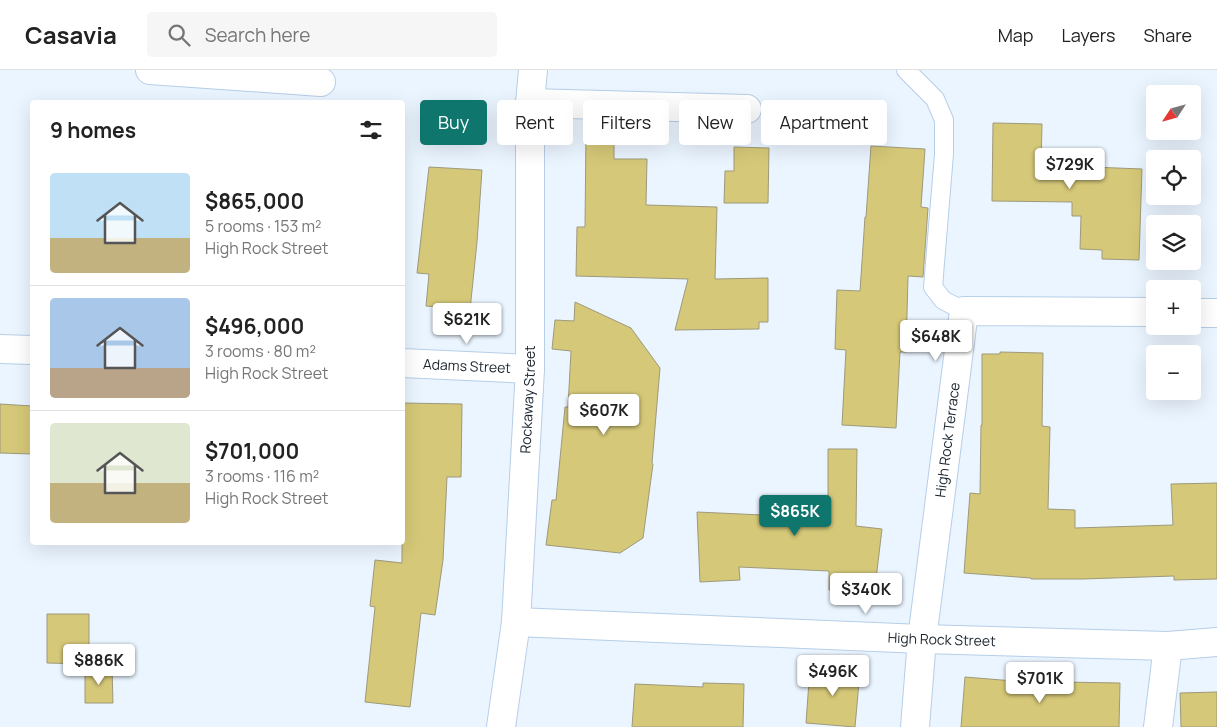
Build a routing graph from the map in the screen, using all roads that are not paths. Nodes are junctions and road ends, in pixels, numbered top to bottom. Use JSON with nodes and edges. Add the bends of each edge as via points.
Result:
{"nodes":[{"id":1,"x":150,"y":70,"type":"edge"},
{"id":2,"x":533,"y":70,"type":"edge"},
{"id":3,"x":906,"y":70,"type":"edge"},
{"id":4,"x":321,"y":82,"type":"dead end"},
{"id":5,"x":530,"y":100,"type":"edge"},
{"id":6,"x":573,"y":104,"type":"edge"},
{"id":7,"x":679,"y":108,"type":"edge"},
{"id":8,"x":530,"y":145,"type":"edge"},
{"id":9,"x":964,"y":311,"type":"junction"},
{"id":10,"x":1146,"y":312,"type":"edge"},
{"id":11,"x":1201,"y":313,"type":"edge"},
{"id":12,"x":1217,"y":313,"type":"edge"},
{"id":13,"x":0,"y":349,"type":"edge"},
{"id":14,"x":30,"y":350,"type":"edge"},
{"id":15,"x":405,"y":363,"type":"edge"},
{"id":16,"x":530,"y":369,"type":"junction"},
{"id":17,"x":516,"y":622,"type":"junction"},
{"id":18,"x":922,"y":639,"type":"junction"},
{"id":19,"x":1217,"y":642,"type":"edge"},
{"id":20,"x":1168,"y":646,"type":"junction"},
{"id":21,"x":501,"y":727,"type":"edge"},
{"id":22,"x":915,"y":727,"type":"edge"},
{"id":23,"x":1158,"y":727,"type":"edge"}],
"edges":[{"from":1,"to":4,"type":"street"},
{"from":2,"to":5,"type":"street","name":"Rockaway Street"},
{"from":3,"to":9,"type":"lane","via":[[935,100],[944,120],[933,287],[943,300]]},
{"from":6,"to":7,"type":"street"},
{"from":8,"to":16,"type":"street","name":"Rockaway Street"},
{"from":9,"to":10,"type":"street"},
{"from":9,"to":18,"type":"street","name":"High Rock Terrace"},
{"from":11,"to":12,"type":"street"},
{"from":13,"to":14,"type":"street"},
{"from":15,"to":16,"type":"street","name":"Adams Street"},
{"from":16,"to":17,"type":"street","name":"Rockaway Street"},
{"from":17,"to":18,"type":"street","name":"High Rock Street"},
{"from":17,"to":21,"type":"street","name":"Rockaway Street"},
{"from":18,"to":20,"type":"street","name":"High Rock Street"},
{"from":18,"to":22,"type":"street","name":"High Rock Terrace"},
{"from":19,"to":20,"type":"street","name":"High Rock Street"},
{"from":20,"to":23,"type":"street"}]}
